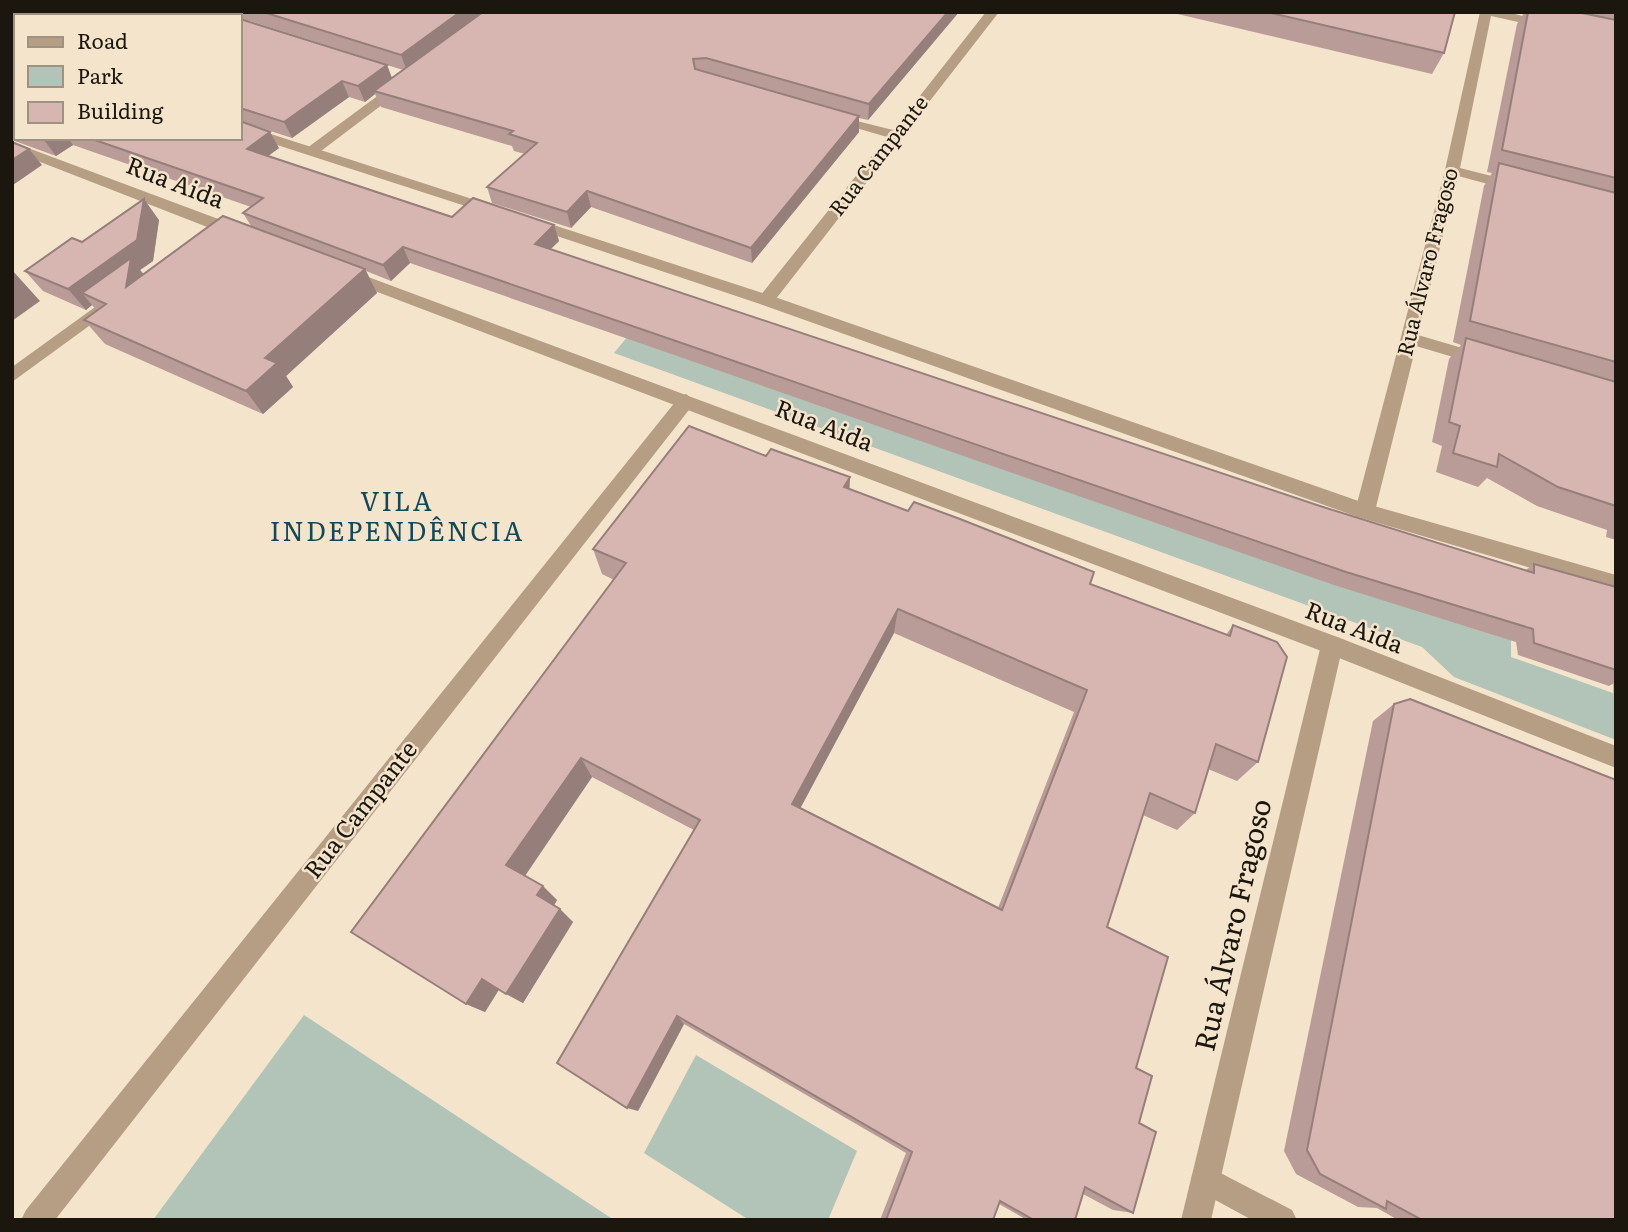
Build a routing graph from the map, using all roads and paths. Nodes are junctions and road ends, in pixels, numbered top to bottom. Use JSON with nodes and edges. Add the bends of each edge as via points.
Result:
{"nodes":[{"id":1,"x":993,"y":12,"type":"edge"},
{"id":2,"x":1488,"y":12,"type":"edge"},
{"id":3,"x":1565,"y":28,"type":"edge"},
{"id":4,"x":403,"y":77,"type":"edge"},
{"id":5,"x":817,"y":112,"type":"edge"},
{"id":6,"x":242,"y":129,"type":"edge"},
{"id":7,"x":896,"y":135,"type":"junction"},
{"id":8,"x":12,"y":146,"type":"edge"},
{"id":9,"x":312,"y":151,"type":"junction"},
{"id":10,"x":1452,"y":170,"type":"junction"},
{"id":11,"x":1527,"y":189,"type":"edge"},
{"id":12,"x":214,"y":224,"type":"junction"},
{"id":13,"x":253,"y":238,"type":"edge"},
{"id":14,"x":193,"y":240,"type":"edge"},
{"id":15,"x":329,"y":267,"type":"edge"},
{"id":16,"x":118,"y":296,"type":"edge"},
{"id":17,"x":766,"y":300,"type":"junction"},
{"id":18,"x":1408,"y":338,"type":"junction"},
{"id":19,"x":1499,"y":365,"type":"edge"},
{"id":20,"x":12,"y":376,"type":"edge"},
{"id":21,"x":686,"y":401,"type":"junction"},
{"id":22,"x":1366,"y":511,"type":"junction"},
{"id":23,"x":1616,"y":584,"type":"edge"},
{"id":24,"x":1332,"y":645,"type":"junction"},
{"id":25,"x":1616,"y":758,"type":"edge"},
{"id":26,"x":1206,"y":1179,"type":"junction"},
{"id":27,"x":36,"y":1220,"type":"edge"},
{"id":28,"x":1196,"y":1220,"type":"edge"},
{"id":29,"x":1282,"y":1220,"type":"edge"}],
"edges":[{"from":1,"to":7,"type":"street","name":"Rua Campante"},
{"from":2,"to":3,"type":"street"},
{"from":2,"to":10,"type":"street","name":"Rua Álvaro Fragoso"},
{"from":4,"to":9,"type":"street"},
{"from":5,"to":7,"type":"street"},
{"from":6,"to":9,"type":"street"},
{"from":7,"to":17,"type":"street","name":"Rua Campante"},
{"from":8,"to":12,"type":"street","name":"Rua Aida"},
{"from":9,"to":17,"type":"street"},
{"from":10,"to":11,"type":"street"},
{"from":10,"to":18,"type":"street","name":"Rua Álvaro Fragoso"},
{"from":12,"to":13,"type":"street","name":"Rua Aida"},
{"from":12,"to":14,"type":"street"},
{"from":15,"to":21,"type":"street","name":"Rua Aida"},
{"from":16,"to":20,"type":"street"},
{"from":17,"to":22,"type":"street"},
{"from":18,"to":19,"type":"street"},
{"from":18,"to":22,"type":"street","name":"Rua Álvaro Fragoso"},
{"from":21,"to":24,"type":"street","name":"Rua Aida"},
{"from":21,"to":27,"type":"street","name":"Rua Campante"},
{"from":22,"to":23,"type":"street"},
{"from":24,"to":25,"type":"street","name":"Rua Aida"},
{"from":24,"to":26,"type":"street","name":"Rua Álvaro Fragoso"},
{"from":26,"to":28,"type":"street","name":"Rua Álvaro Fragoso"},
{"from":26,"to":29,"type":"street"}]}
